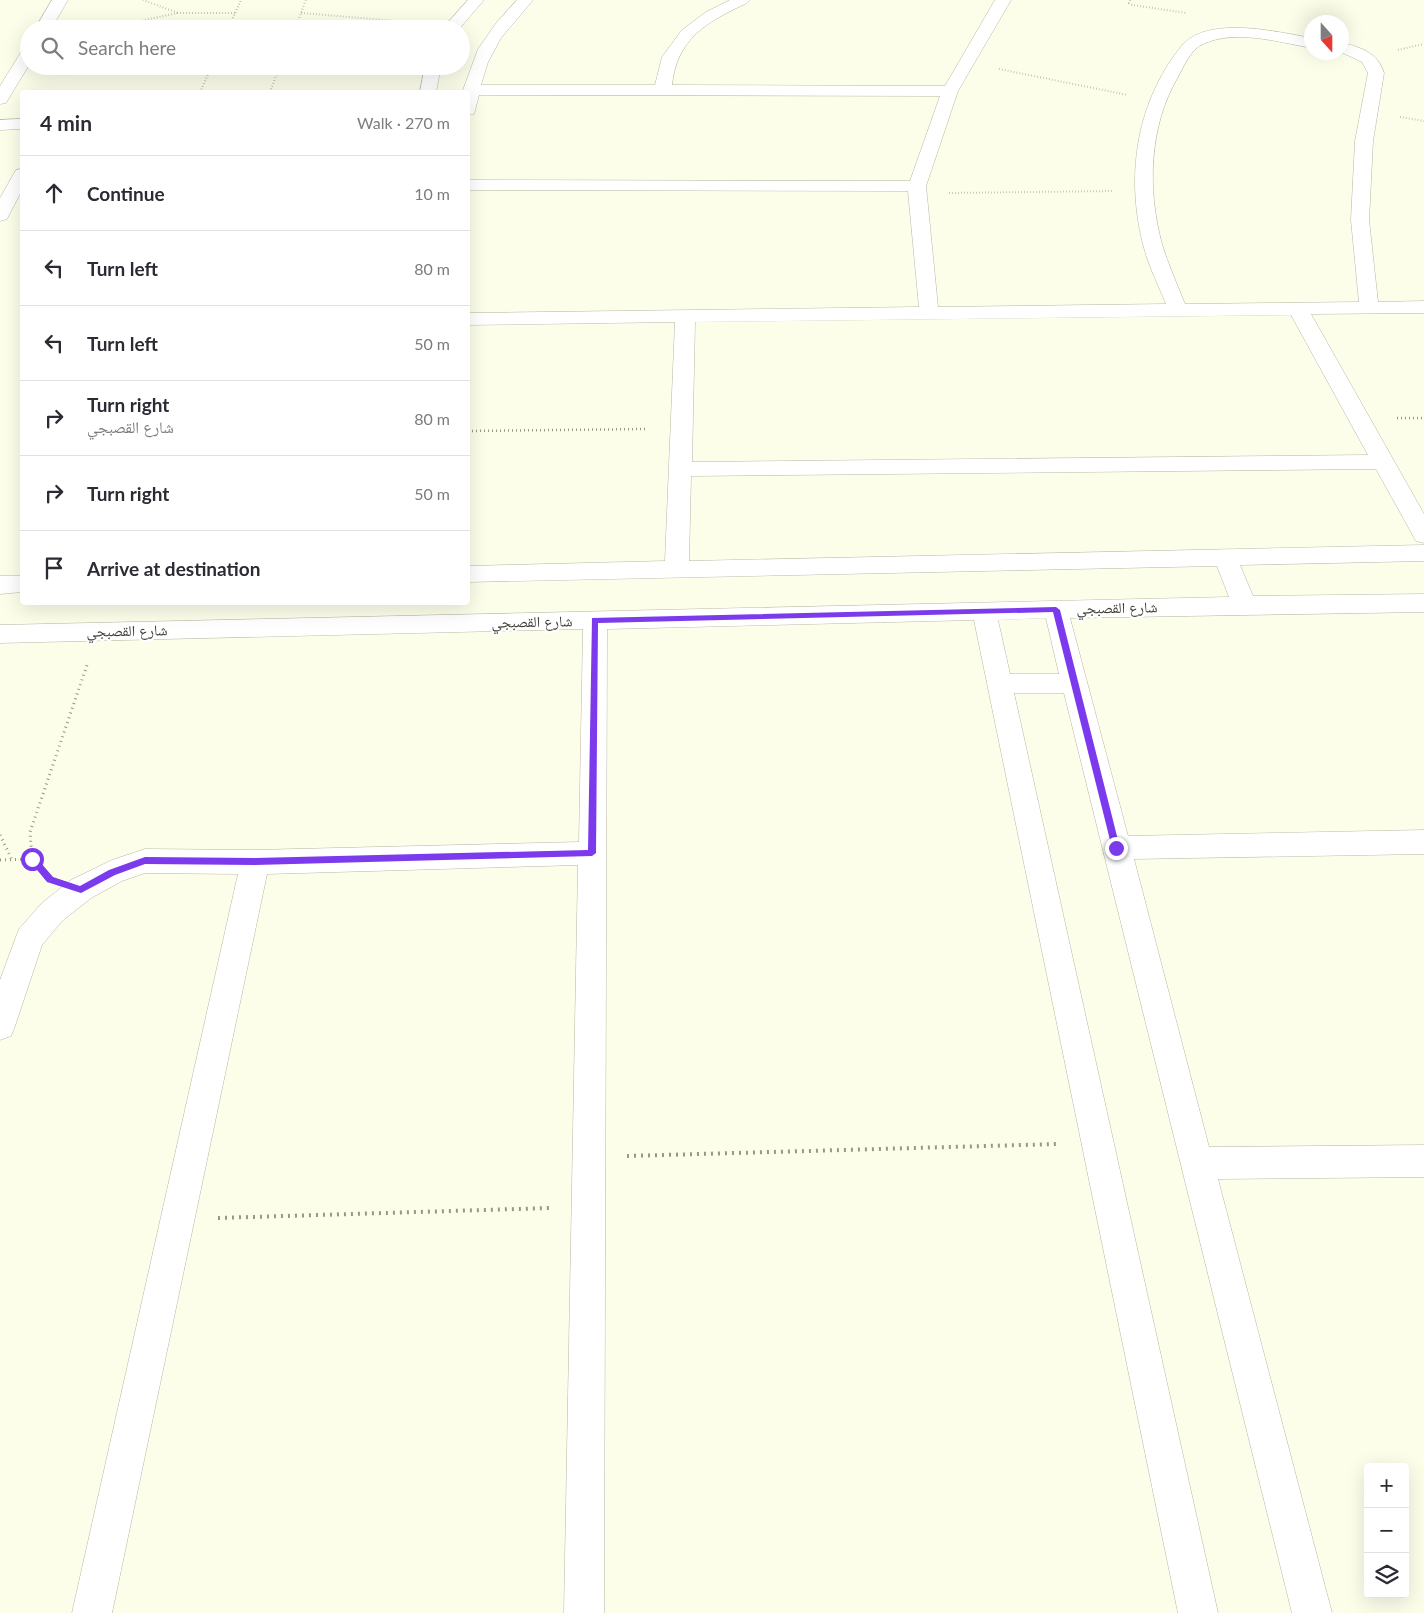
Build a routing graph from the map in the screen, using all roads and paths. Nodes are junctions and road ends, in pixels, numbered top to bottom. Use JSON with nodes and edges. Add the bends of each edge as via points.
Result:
{"nodes":[{"id":1,"x":60,"y":0,"type":"edge"},
{"id":2,"x":143,"y":0,"type":"edge"},
{"id":3,"x":241,"y":0,"type":"edge"},
{"id":4,"x":306,"y":0,"type":"edge"},
{"id":5,"x":476,"y":0,"type":"edge"},
{"id":6,"x":525,"y":0,"type":"edge"},
{"id":7,"x":742,"y":0,"type":"edge"},
{"id":8,"x":1003,"y":0,"type":"edge"},
{"id":9,"x":1130,"y":0,"type":"edge"},
{"id":10,"x":178,"y":13,"type":"junction"},
{"id":11,"x":235,"y":13,"type":"junction"},
{"id":12,"x":301,"y":13,"type":"junction"},
{"id":13,"x":1193,"y":13,"type":"dead end"},
{"id":14,"x":48,"y":20,"type":"edge"},
{"id":15,"x":144,"y":20,"type":"edge"},
{"id":16,"x":232,"y":20,"type":"edge"},
{"id":17,"x":298,"y":20,"type":"edge"},
{"id":18,"x":376,"y":20,"type":"edge"},
{"id":19,"x":458,"y":20,"type":"edge"},
{"id":20,"x":1304,"y":42,"type":"edge"},
{"id":21,"x":1349,"y":51,"type":"edge"},
{"id":22,"x":966,"y":63,"type":"junction"},
{"id":23,"x":20,"y":67,"type":"edge"},
{"id":24,"x":208,"y":75,"type":"edge"},
{"id":25,"x":277,"y":75,"type":"edge"},
{"id":26,"x":431,"y":75,"type":"edge"},
{"id":27,"x":201,"y":90,"type":"edge"},
{"id":28,"x":271,"y":90,"type":"edge"},
{"id":29,"x":428,"y":90,"type":"edge"},
{"id":30,"x":471,"y":90,"type":"junction"},
{"id":31,"x":663,"y":90,"type":"junction"},
{"id":32,"x":950,"y":91,"type":"junction"},
{"id":33,"x":20,"y":97,"type":"edge"},
{"id":34,"x":470,"y":97,"type":"edge"},
{"id":35,"x":1,"y":98,"type":"edge"},
{"id":36,"x":1158,"y":100,"type":"junction"},
{"id":37,"x":20,"y":124,"type":"edge"},
{"id":38,"x":0,"y":125,"type":"edge"},
{"id":39,"x":20,"y":178,"type":"edge"},
{"id":40,"x":470,"y":185,"type":"edge"},
{"id":41,"x":918,"y":190,"type":"junction"},
{"id":42,"x":1144,"y":191,"type":"junction"},
{"id":43,"x":0,"y":216,"type":"edge"},
{"id":44,"x":1369,"y":307,"type":"junction"},
{"id":45,"x":1424,"y":307,"type":"edge"},
{"id":46,"x":1297,"y":308,"type":"junction"},
{"id":47,"x":1178,"y":310,"type":"junction"},
{"id":48,"x":928,"y":313,"type":"junction"},
{"id":49,"x":685,"y":316,"type":"junction"},
{"id":50,"x":470,"y":319,"type":"edge"},
{"id":51,"x":681,"y":429,"type":"junction"},
{"id":52,"x":470,"y":431,"type":"edge"},
{"id":53,"x":1383,"y":462,"type":"junction"},
{"id":54,"x":680,"y":469,"type":"junction"},
{"id":55,"x":1424,"y":535,"type":"edge"},
{"id":56,"x":1424,"y":553,"type":"edge"},
{"id":57,"x":1225,"y":557,"type":"junction"},
{"id":58,"x":677,"y":569,"type":"junction"},
{"id":59,"x":470,"y":574,"type":"edge"},
{"id":60,"x":20,"y":584,"type":"edge"},
{"id":61,"x":0,"y":585,"type":"edge"},
{"id":62,"x":1424,"y":603,"type":"edge"},
{"id":63,"x":1245,"y":605,"type":"junction"},
{"id":64,"x":1056,"y":610,"type":"junction"},
{"id":65,"x":984,"y":611,"type":"junction"},
{"id":66,"x":595,"y":620,"type":"junction"},
{"id":67,"x":98,"y":632,"type":"junction"},
{"id":68,"x":0,"y":634,"type":"edge"},
{"id":69,"x":1075,"y":683,"type":"junction"},
{"id":70,"x":999,"y":684,"type":"junction"},
{"id":71,"x":0,"y":835,"type":"edge"},
{"id":72,"x":1424,"y":842,"type":"edge"},
{"id":73,"x":1116,"y":848,"type":"junction"},
{"id":74,"x":592,"y":853,"type":"junction"},
{"id":75,"x":32,"y":859,"type":"junction"},
{"id":76,"x":0,"y":860,"type":"edge"},
{"id":77,"x":12,"y":860,"type":"junction"},
{"id":78,"x":255,"y":862,"type":"junction"},
{"id":79,"x":81,"y":890,"type":"junction"},
{"id":80,"x":0,"y":1026,"type":"edge"},
{"id":81,"x":1098,"y":1143,"type":"junction"},
{"id":82,"x":589,"y":1157,"type":"junction"},
{"id":83,"x":1424,"y":1161,"type":"edge"},
{"id":84,"x":1198,"y":1163,"type":"junction"},
{"id":85,"x":588,"y":1206,"type":"junction"},
{"id":86,"x":178,"y":1219,"type":"junction"},
{"id":87,"x":92,"y":1613,"type":"edge"},
{"id":88,"x":584,"y":1613,"type":"edge"},
{"id":89,"x":1198,"y":1613,"type":"edge"},
{"id":90,"x":1312,"y":1613,"type":"edge"}],
"edges":[{"from":1,"to":14,"type":"street"},
{"from":2,"to":10,"type":"path"},
{"from":3,"to":11,"type":"path"},
{"from":4,"to":12,"type":"path"},
{"from":5,"to":19,"type":"street"},
{"from":6,"to":30,"type":"street","via":[[501,24],[484,52]]},
{"from":7,"to":31,"type":"street","via":[[700,23],[683,38],[670,54]]},
{"from":8,"to":22,"type":"street"},
{"from":9,"to":13,"type":"path","via":[[1134,6]]},
{"from":10,"to":11,"type":"path"},
{"from":10,"to":15,"type":"path"},
{"from":11,"to":16,"type":"path"},
{"from":12,"to":17,"type":"path"},
{"from":12,"to":18,"type":"path"},
{"from":20,"to":36,"type":"street","via":[[1238,33],[1205,37],[1193,42],[1165,83]]},
{"from":21,"to":44,"type":"street","via":[[1366,57],[1375,65],[1376,73],[1364,141],[1360,220]]},
{"from":22,"to":32,"type":"street"},
{"from":22,"to":36,"type":"path"},
{"from":23,"to":35,"type":"street"},
{"from":24,"to":27,"type":"path"},
{"from":25,"to":28,"type":"path"},
{"from":26,"to":29,"type":"street"},
{"from":30,"to":31,"type":"street"},
{"from":30,"to":34,"type":"street"},
{"from":31,"to":32,"type":"street"},
{"from":32,"to":41,"type":"street"},
{"from":33,"to":35,"type":"street"},
{"from":36,"to":42,"type":"street","via":[[1148,130]]},
{"from":37,"to":38,"type":"street"},
{"from":39,"to":43,"type":"street"},
{"from":40,"to":41,"type":"street"},
{"from":41,"to":42,"type":"path"},
{"from":41,"to":48,"type":"street"},
{"from":42,"to":47,"type":"street","via":[[1152,243]]},
{"from":44,"to":45,"type":"street"},
{"from":44,"to":46,"type":"street"},
{"from":46,"to":47,"type":"street"},
{"from":46,"to":53,"type":"street"},
{"from":47,"to":48,"type":"street"},
{"from":48,"to":49,"type":"street"},
{"from":49,"to":50,"type":"street"},
{"from":49,"to":51,"type":"street"},
{"from":51,"to":52,"type":"path"},
{"from":51,"to":54,"type":"street"},
{"from":53,"to":54,"type":"street"},
{"from":53,"to":55,"type":"street"},
{"from":54,"to":58,"type":"street"},
{"from":56,"to":57,"type":"street"},
{"from":57,"to":58,"type":"street"},
{"from":57,"to":63,"type":"street"},
{"from":58,"to":59,"type":"street"},
{"from":60,"to":61,"type":"street"},
{"from":62,"to":63,"type":"street","name":"شارع القصبجي"},
{"from":63,"to":64,"type":"street","name":"شارع القصبجي"},
{"from":64,"to":65,"type":"street","name":"شارع القصبجي"},
{"from":64,"to":69,"type":"street"},
{"from":65,"to":66,"type":"street","name":"شارع القصبجي"},
{"from":65,"to":70,"type":"street"},
{"from":66,"to":67,"type":"street","name":"شارع القصبجي"},
{"from":66,"to":74,"type":"street"},
{"from":67,"to":68,"type":"street","name":"شارع القصبجي"},
{"from":67,"to":75,"type":"path","via":[[30,832]]},
{"from":69,"to":70,"type":"street"},
{"from":69,"to":73,"type":"street"},
{"from":70,"to":81,"type":"street"},
{"from":71,"to":77,"type":"path"},
{"from":72,"to":73,"type":"street"},
{"from":73,"to":84,"type":"street"},
{"from":74,"to":78,"type":"street"},
{"from":74,"to":82,"type":"street"},
{"from":75,"to":77,"type":"path"},
{"from":75,"to":79,"type":"path","via":[[50,879]]},
{"from":76,"to":77,"type":"path"},
{"from":78,"to":79,"type":"street","via":[[145,861],[112,872]]},
{"from":78,"to":86,"type":"street"},
{"from":79,"to":80,"type":"street","via":[[52,912],[29,938]]},
{"from":81,"to":82,"type":"path"},
{"from":81,"to":89,"type":"street"},
{"from":82,"to":85,"type":"street"},
{"from":83,"to":84,"type":"street"},
{"from":84,"to":90,"type":"street"},
{"from":85,"to":86,"type":"path"},
{"from":85,"to":88,"type":"street"},
{"from":86,"to":87,"type":"street"}]}
